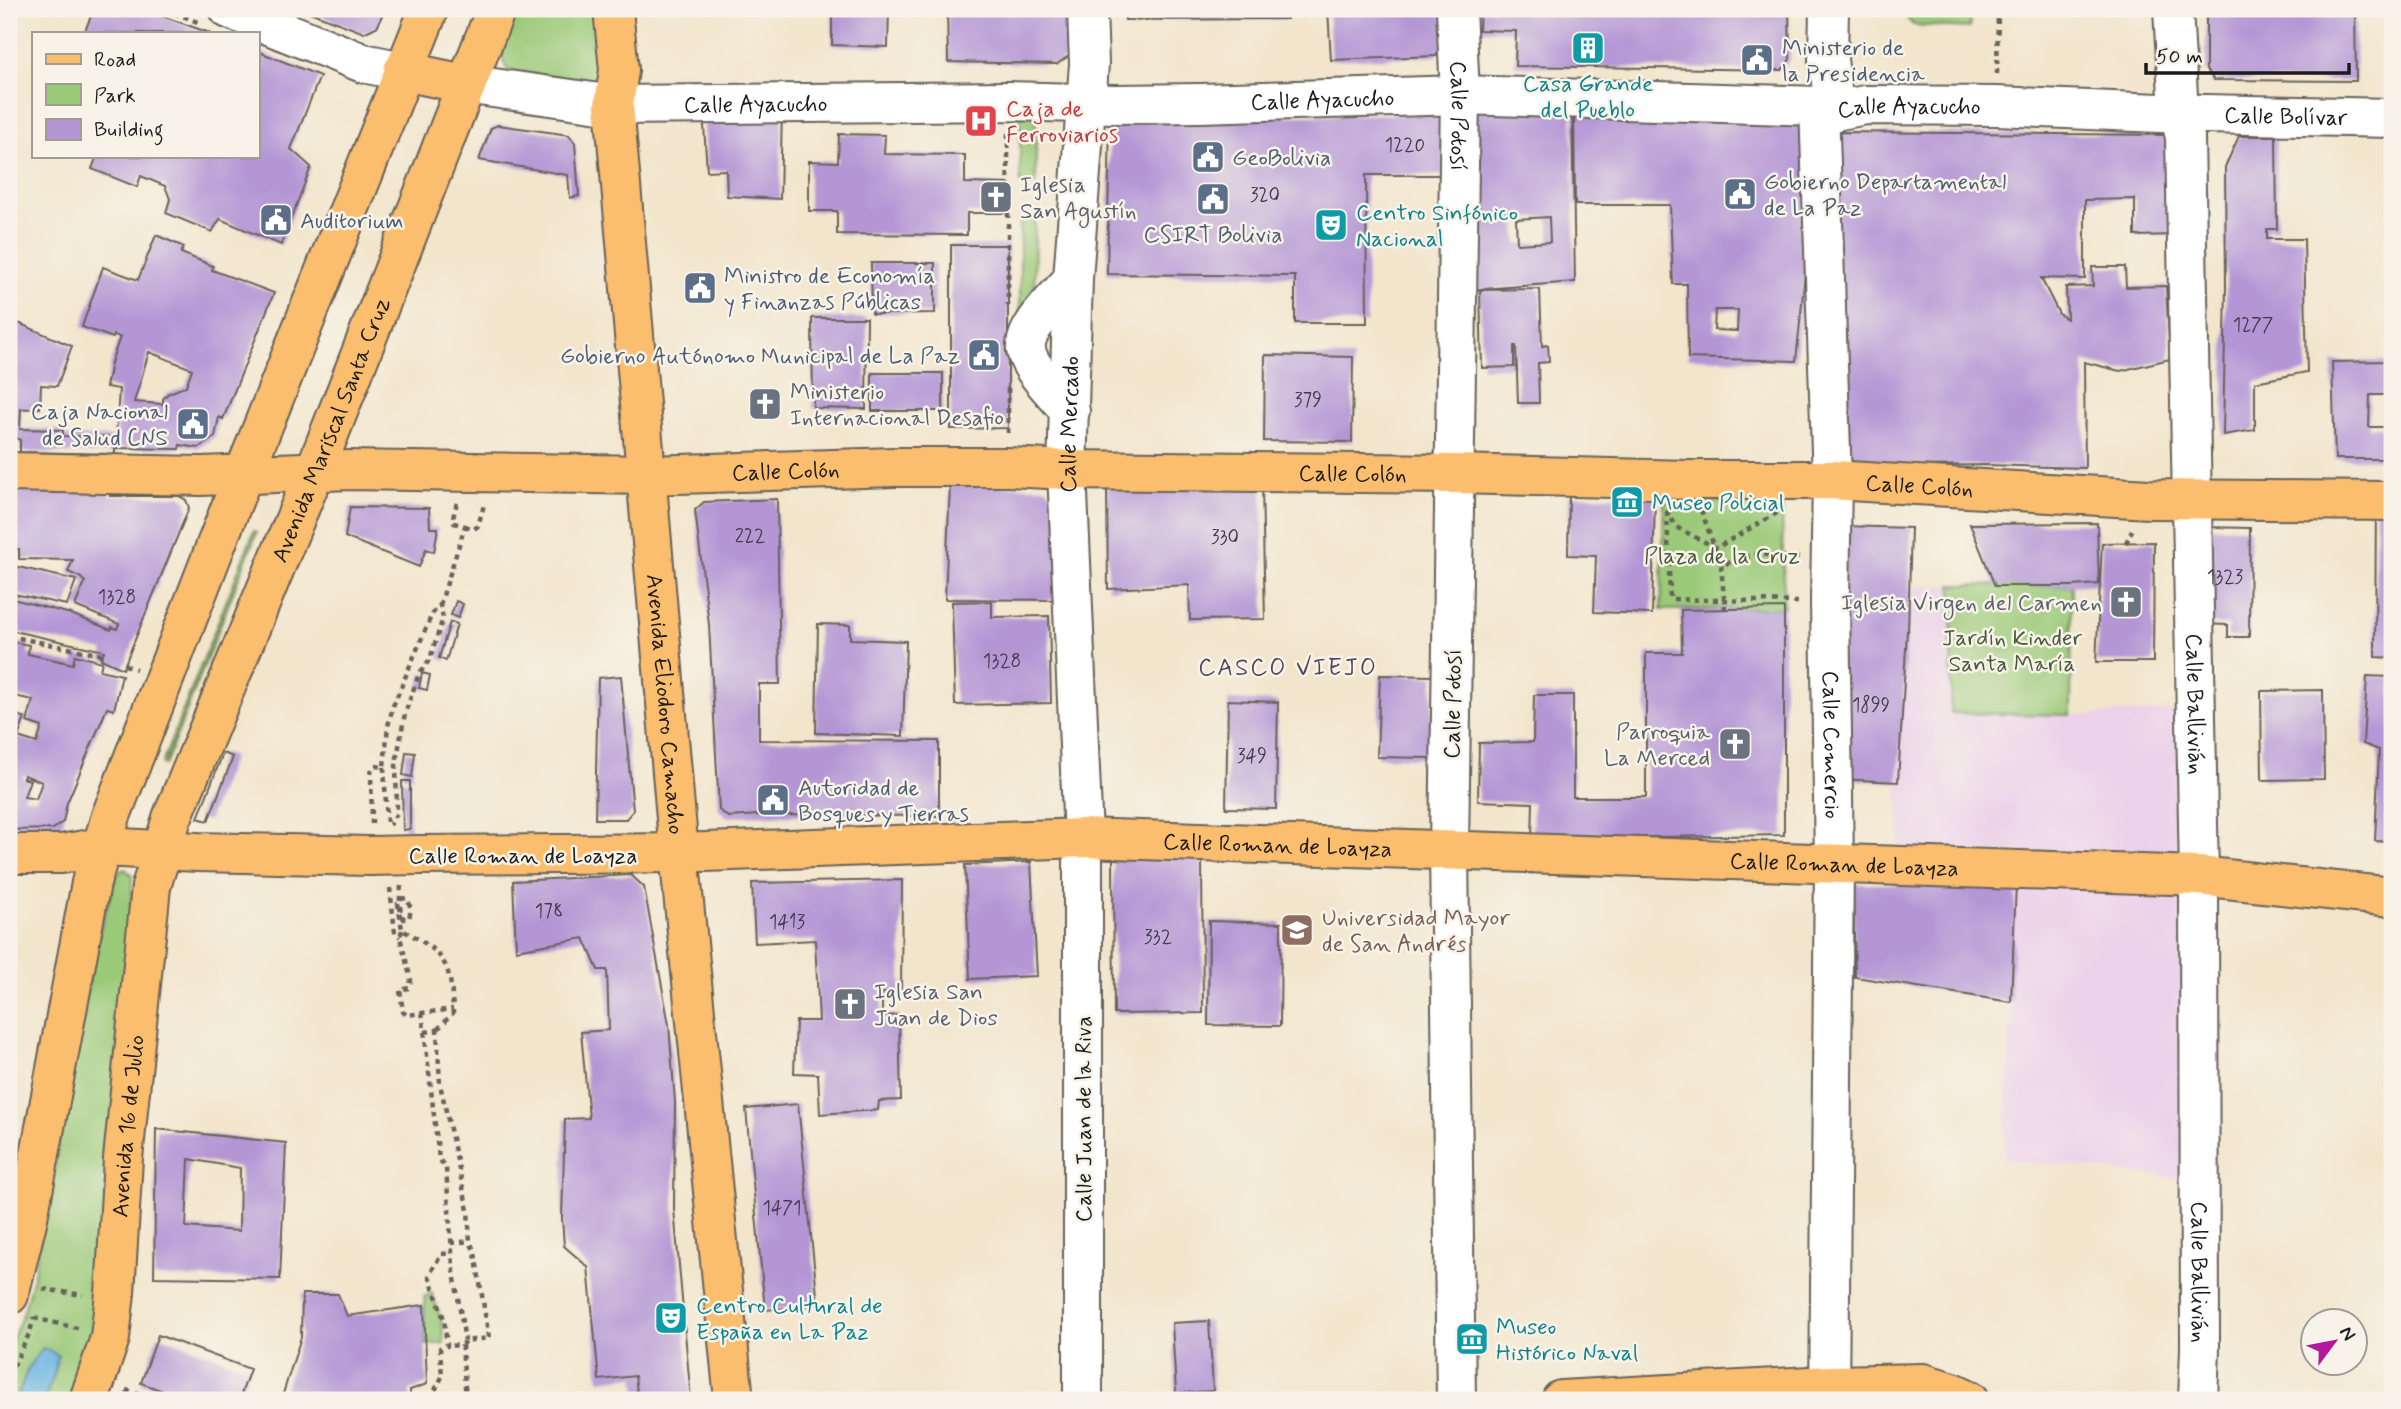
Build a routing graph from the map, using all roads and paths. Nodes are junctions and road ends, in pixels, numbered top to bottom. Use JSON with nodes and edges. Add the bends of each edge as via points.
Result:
{"nodes":[{"id":1,"x":165,"y":9,"type":"edge"},
{"id":2,"x":429,"y":9,"type":"edge"},
{"id":3,"x":496,"y":9,"type":"edge"},
{"id":4,"x":613,"y":9,"type":"edge"},
{"id":5,"x":1087,"y":9,"type":"edge"},
{"id":6,"x":1456,"y":9,"type":"edge"},
{"id":7,"x":1829,"y":9,"type":"edge"},
{"id":8,"x":1998,"y":9,"type":"edge"},
{"id":9,"x":2173,"y":9,"type":"edge"},
{"id":10,"x":216,"y":16,"type":"edge"},
{"id":11,"x":1997,"y":54,"type":"dead end"},
{"id":12,"x":403,"y":71,"type":"junction"},
{"id":13,"x":465,"y":84,"type":"junction"},
{"id":14,"x":1460,"y":95,"type":"junction"},
{"id":15,"x":1008,"y":101,"type":"junction"},
{"id":16,"x":1087,"y":103,"type":"junction"},
{"id":17,"x":614,"y":105,"type":"junction"},
{"id":18,"x":1827,"y":109,"type":"junction"},
{"id":19,"x":2179,"y":113,"type":"junction"},
{"id":20,"x":2392,"y":118,"type":"edge"},
{"id":21,"x":1008,"y":319,"type":"dead end"},
{"id":22,"x":1008,"y":387,"type":"dead end"},
{"id":23,"x":1008,"y":467,"type":"junction"},
{"id":24,"x":1067,"y":470,"type":"junction"},
{"id":25,"x":9,"y":472,"type":"edge"},
{"id":26,"x":314,"y":473,"type":"junction"},
{"id":27,"x":1455,"y":474,"type":"junction"},
{"id":28,"x":244,"y":475,"type":"junction"},
{"id":29,"x":648,"y":475,"type":"junction"},
{"id":30,"x":1832,"y":480,"type":"junction"},
{"id":31,"x":1678,"y":495,"type":"junction"},
{"id":32,"x":2191,"y":498,"type":"junction"},
{"id":33,"x":458,"y":500,"type":"dead end"},
{"id":34,"x":2392,"y":501,"type":"edge"},
{"id":35,"x":484,"y":505,"type":"dead end"},
{"id":36,"x":465,"y":526,"type":"junction"},
{"id":37,"x":1676,"y":527,"type":"dead end"},
{"id":38,"x":1716,"y":548,"type":"junction"},
{"id":39,"x":1830,"y":561,"type":"junction"},
{"id":40,"x":1721,"y":565,"type":"junction"},
{"id":41,"x":1724,"y":600,"type":"junction"},
{"id":42,"x":1830,"y":602,"type":"junction"},
{"id":43,"x":440,"y":605,"type":"junction"},
{"id":44,"x":1725,"y":610,"type":"dead end"},
{"id":45,"x":9,"y":636,"type":"edge"},
{"id":46,"x":102,"y":655,"type":"dead end"},
{"id":47,"x":376,"y":838,"type":"junction"},
{"id":48,"x":1083,"y":838,"type":"junction"},
{"id":49,"x":102,"y":847,"type":"junction"},
{"id":50,"x":163,"y":849,"type":"junction"},
{"id":51,"x":1449,"y":850,"type":"junction"},
{"id":52,"x":679,"y":853,"type":"junction"},
{"id":53,"x":9,"y":854,"type":"edge"},
{"id":54,"x":1834,"y":863,"type":"junction"},
{"id":55,"x":2199,"y":876,"type":"junction"},
{"id":56,"x":2392,"y":897,"type":"edge"},
{"id":57,"x":400,"y":903,"type":"dead end"},
{"id":58,"x":401,"y":930,"type":"junction"},
{"id":59,"x":453,"y":1009,"type":"junction"},
{"id":60,"x":422,"y":1012,"type":"junction"},
{"id":61,"x":437,"y":1030,"type":"junction"},
{"id":62,"x":425,"y":1032,"type":"junction"},
{"id":63,"x":470,"y":1241,"type":"junction"},
{"id":64,"x":451,"y":1242,"type":"junction"},
{"id":65,"x":452,"y":1253,"type":"junction"},
{"id":66,"x":25,"y":1292,"type":"edge"},
{"id":67,"x":89,"y":1296,"type":"dead end"},
{"id":68,"x":84,"y":1330,"type":"dead end"},
{"id":69,"x":463,"y":1343,"type":"junction"},
{"id":70,"x":447,"y":1346,"type":"junction"},
{"id":71,"x":9,"y":1375,"type":"edge"},
{"id":72,"x":1829,"y":1392,"type":"edge"},
{"id":73,"x":104,"y":1394,"type":"edge"},
{"id":74,"x":156,"y":1400,"type":"edge"},
{"id":75,"x":435,"y":1400,"type":"edge"},
{"id":76,"x":466,"y":1400,"type":"edge"},
{"id":77,"x":734,"y":1400,"type":"edge"},
{"id":78,"x":1083,"y":1400,"type":"edge"},
{"id":79,"x":1456,"y":1400,"type":"edge"},
{"id":80,"x":1561,"y":1400,"type":"edge"},
{"id":81,"x":1970,"y":1400,"type":"edge"},
{"id":82,"x":2198,"y":1400,"type":"edge"}],
"edges":[{"from":1,"to":10,"type":"path"},
{"from":2,"to":12,"type":"main road"},
{"from":3,"to":13,"type":"main road","name":"Avenida Mariscal Santa Cruz"},
{"from":4,"to":17,"type":"main road","name":"Avenida Eliodoro Camacho","via":[[619,70]]},
{"from":5,"to":16,"type":"street","name":"Calle Mercado"},
{"from":6,"to":14,"type":"street","name":"Calle Potosí"},
{"from":7,"to":18,"type":"street","name":"Calle Comercio"},
{"from":8,"to":11,"type":"path"},
{"from":9,"to":19,"type":"street","name":"Calle Ballivián"},
{"from":10,"to":12,"type":"street","via":[[363,63]]},
{"from":12,"to":13,"type":"main road"},
{"from":12,"to":28,"type":"main road"},
{"from":13,"to":17,"type":"street","name":"Calle Ayacucho"},
{"from":13,"to":26,"type":"main road","name":"Avenida Mariscal Santa Cruz"},
{"from":14,"to":16,"type":"street","name":"Calle Ayacucho"},
{"from":14,"to":18,"type":"street","name":"Calle Ayacucho"},
{"from":14,"to":27,"type":"street","name":"Calle Potosí"},
{"from":15,"to":16,"type":"street","name":"Calle Ayacucho"},
{"from":15,"to":17,"type":"street","name":"Calle Ayacucho"},
{"from":15,"to":21,"type":"path"},
{"from":16,"to":24,"type":"street","name":"Calle Mercado","via":[[1073,279]]},
{"from":17,"to":29,"type":"main road","name":"Avenida Eliodoro Camacho"},
{"from":18,"to":19,"type":"street","name":"Calle Ayacucho","via":[[1971,106]]},
{"from":18,"to":30,"type":"street","name":"Calle Comercio"},
{"from":19,"to":20,"type":"street","name":"Calle Bolívar"},
{"from":19,"to":32,"type":"street","name":"Calle Ballivián","via":[[2185,136]]},
{"from":22,"to":23,"type":"path"},
{"from":23,"to":24,"type":"main road","name":"Calle Colón"},
{"from":23,"to":29,"type":"main road","name":"Calle Colón"},
{"from":24,"to":27,"type":"main road","name":"Calle Colón"},
{"from":24,"to":48,"type":"street","name":"Calle Mercado"},
{"from":25,"to":28,"type":"main road","name":"Calle Colón"},
{"from":26,"to":28,"type":"main road","name":"Calle Colón"},
{"from":26,"to":29,"type":"main road","name":"Calle Colón"},
{"from":26,"to":50,"type":"main road","name":"Avenida Mariscal Santa Cruz"},
{"from":27,"to":31,"type":"main road","name":"Calle Colón"},
{"from":27,"to":51,"type":"street","name":"Calle Potosí"},
{"from":28,"to":49,"type":"main road"},
{"from":29,"to":52,"type":"main road","name":"Avenida Eliodoro Camacho"},
{"from":30,"to":31,"type":"main road","name":"Calle Colón"},
{"from":30,"to":32,"type":"main road","name":"Calle Colón"},
{"from":30,"to":39,"type":"street","name":"Calle Comercio"},
{"from":31,"to":38,"type":"path"},
{"from":31,"to":41,"type":"path","via":[[1670,599]]},
{"from":32,"to":34,"type":"main road","name":"Calle Colón"},
{"from":32,"to":55,"type":"street","name":"Calle Ballivián"},
{"from":33,"to":36,"type":"path","via":[[454,523]]},
{"from":35,"to":36,"type":"path","via":[[478,526]]},
{"from":36,"to":43,"type":"path"},
{"from":37,"to":38,"type":"path"},
{"from":38,"to":40,"type":"path"},
{"from":39,"to":40,"type":"path","via":[[1756,554]]},
{"from":39,"to":42,"type":"street","name":"Calle Comercio"},
{"from":40,"to":41,"type":"path"},
{"from":41,"to":42,"type":"path"},
{"from":41,"to":44,"type":"path"},
{"from":42,"to":54,"type":"street","name":"Calle Comercio"},
{"from":43,"to":47,"type":"path","via":[[443,618],[430,659],[419,674],[405,713],[396,763],[397,813]]},
{"from":43,"to":47,"type":"path","via":[[393,706],[384,766],[375,766],[372,772]]},
{"from":45,"to":46,"type":"path"},
{"from":47,"to":50,"type":"main road","name":"Calle Roman de Loayza","via":[[198,852]]},
{"from":47,"to":52,"type":"main road","name":"Calle Roman de Loayza","bridge":true,"via":[[419,855]]},
{"from":48,"to":51,"type":"main road","name":"Calle Roman de Loayza"},
{"from":48,"to":52,"type":"main road","name":"Calle Roman de Loayza"},
{"from":48,"to":78,"type":"street","name":"Calle Juan de la Riva"},
{"from":49,"to":50,"type":"main road","name":"Calle Roman de Loayza"},
{"from":49,"to":53,"type":"main road","name":"Calle Roman de Loayza","via":[[61,854]]},
{"from":49,"to":66,"type":"main road","via":[[90,883],[28,1218]]},
{"from":50,"to":73,"type":"main road","name":"Avenida 16 de Julio","via":[[151,887]]},
{"from":51,"to":54,"type":"main road","name":"Calle Roman de Loayza"},
{"from":51,"to":79,"type":"street","name":"Calle Potosí"},
{"from":52,"to":77,"type":"main road","name":"Avenida Eliodoro Camacho"},
{"from":54,"to":55,"type":"main road","name":"Calle Roman de Loayza"},
{"from":54,"to":72,"type":"street","name":"Calle Comercio"},
{"from":55,"to":56,"type":"main road","name":"Calle Roman de Loayza"},
{"from":55,"to":82,"type":"street","name":"Calle Ballivián"},
{"from":57,"to":58,"type":"path","via":[[404,919],[411,915],[409,901],[401,899],[398,903]]},
{"from":58,"to":59,"type":"path","via":[[443,958]]},
{"from":58,"to":60,"type":"path","via":[[411,980],[409,988],[400,990],[403,1012]]},
{"from":59,"to":60,"type":"path"},
{"from":59,"to":61,"type":"path"},
{"from":60,"to":62,"type":"path"},
{"from":61,"to":62,"type":"path"},
{"from":61,"to":63,"type":"path","via":[[440,1084],[468,1210]]},
{"from":62,"to":64,"type":"path","via":[[439,1159],[446,1168]]},
{"from":63,"to":64,"type":"path"},
{"from":63,"to":69,"type":"path","via":[[489,1338]]},
{"from":64,"to":65,"type":"path"},
{"from":65,"to":69,"type":"path"},
{"from":65,"to":70,"type":"path","via":[[441,1254],[429,1276],[444,1319]]},
{"from":66,"to":67,"type":"path"},
{"from":68,"to":71,"type":"path","via":[[34,1318]]},
{"from":69,"to":70,"type":"path"},
{"from":69,"to":76,"type":"path"},
{"from":70,"to":75,"type":"path","via":[[440,1348],[442,1377],[434,1391]]},
{"from":72,"to":80,"type":"main road"},
{"from":72,"to":81,"type":"main road","via":[[1923,1383]]},
{"from":73,"to":74,"type":"path"}]}
